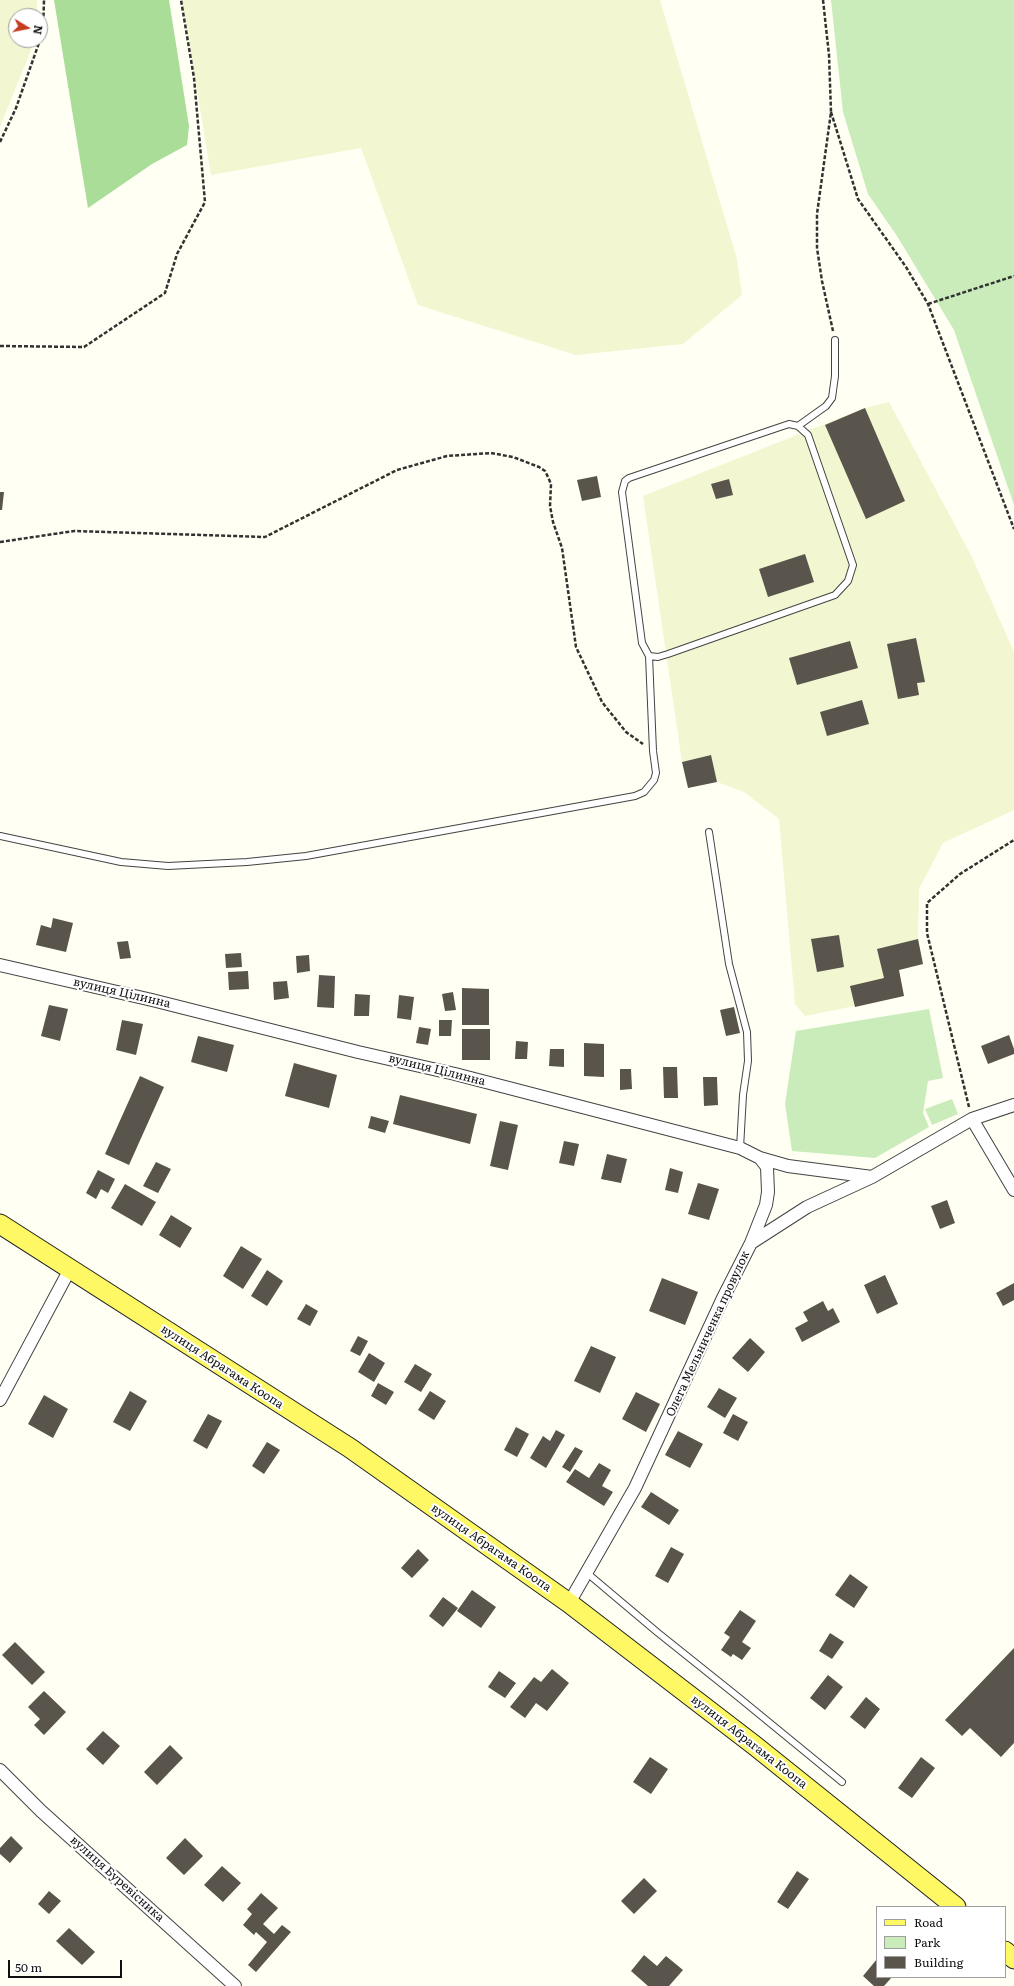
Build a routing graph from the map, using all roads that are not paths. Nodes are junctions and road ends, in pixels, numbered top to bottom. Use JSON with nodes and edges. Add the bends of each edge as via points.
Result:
{"nodes":[{"id":1,"x":835,"y":340,"type":"road end"},
{"id":2,"x":798,"y":426,"type":"junction"},
{"id":3,"x":650,"y":656,"type":"junction"},
{"id":4,"x":709,"y":832,"type":"dead end"},
{"id":5,"x":0,"y":836,"type":"edge"},
{"id":6,"x":0,"y":966,"type":"edge"},
{"id":7,"x":1014,"y":1105,"type":"edge"},
{"id":8,"x":972,"y":1119,"type":"junction"},
{"id":9,"x":740,"y":1148,"type":"junction"},
{"id":10,"x":760,"y":1158,"type":"junction"},
{"id":11,"x":872,"y":1177,"type":"junction"},
{"id":12,"x":1014,"y":1190,"type":"edge"},
{"id":13,"x":0,"y":1224,"type":"edge"},
{"id":14,"x":752,"y":1243,"type":"junction"},
{"id":15,"x":70,"y":1269,"type":"junction"},
{"id":16,"x":0,"y":1400,"type":"edge"},
{"id":17,"x":587,"y":1573,"type":"junction"},
{"id":18,"x":569,"y":1603,"type":"junction"},
{"id":19,"x":0,"y":1770,"type":"edge"},
{"id":20,"x":842,"y":1782,"type":"dead end"},
{"id":21,"x":955,"y":1906,"type":"edge"},
{"id":22,"x":1006,"y":1952,"type":"edge"},
{"id":23,"x":1014,"y":1959,"type":"edge"},
{"id":24,"x":235,"y":1986,"type":"edge"}],
"edges":[{"from":1,"to":2,"type":"lane","via":[[832,398],[826,406]]},
{"from":2,"to":3,"type":"lane","via":[[789,424],[629,478],[625,482],[622,492],[642,643]]},
{"from":2,"to":3,"type":"lane","via":[[808,435],[853,565],[848,581],[835,595],[668,654]]},
{"from":3,"to":5,"type":"lane","via":[[656,773],[654,780],[644,792],[635,796],[306,856],[247,862],[168,866],[122,862]]},
{"from":4,"to":9,"type":"lane","via":[[729,964],[747,1032],[748,1061]]},
{"from":6,"to":9,"type":"street","name":"вулиця Цілинна","via":[[455,1074]]},
{"from":7,"to":8,"type":"street","name":"Олега Мельниченка провулок"},
{"from":8,"to":11,"type":"street","name":"Олега Мельниченка провулок"},
{"from":8,"to":12,"type":"street"},
{"from":9,"to":10,"type":"street","name":"вулиця Цілинна"},
{"from":10,"to":11,"type":"street","name":"вулиця Цілинна","via":[[788,1166]]},
{"from":10,"to":14,"type":"street","via":[[767,1168],[768,1192]]},
{"from":11,"to":14,"type":"street","name":"Олега Мельниченка провулок","via":[[807,1207]]},
{"from":13,"to":15,"type":"main road","name":"вулиця Абрагама Коопа"},
{"from":14,"to":17,"type":"street","name":"Олега Мельниченка провулок","via":[[635,1488]]},
{"from":15,"to":16,"type":"street"},
{"from":15,"to":18,"type":"main road","name":"вулиця Абрагама Коопа","via":[[350,1448]]},
{"from":17,"to":18,"type":"street","name":"Олега Мельниченка провулок"},
{"from":17,"to":20,"type":"lane"},
{"from":18,"to":21,"type":"main road","name":"вулиця Абрагама Коопа","via":[[754,1745]]},
{"from":19,"to":24,"type":"street","name":"вулиця Буревісника","via":[[41,1811]]},
{"from":22,"to":23,"type":"main road"}]}
